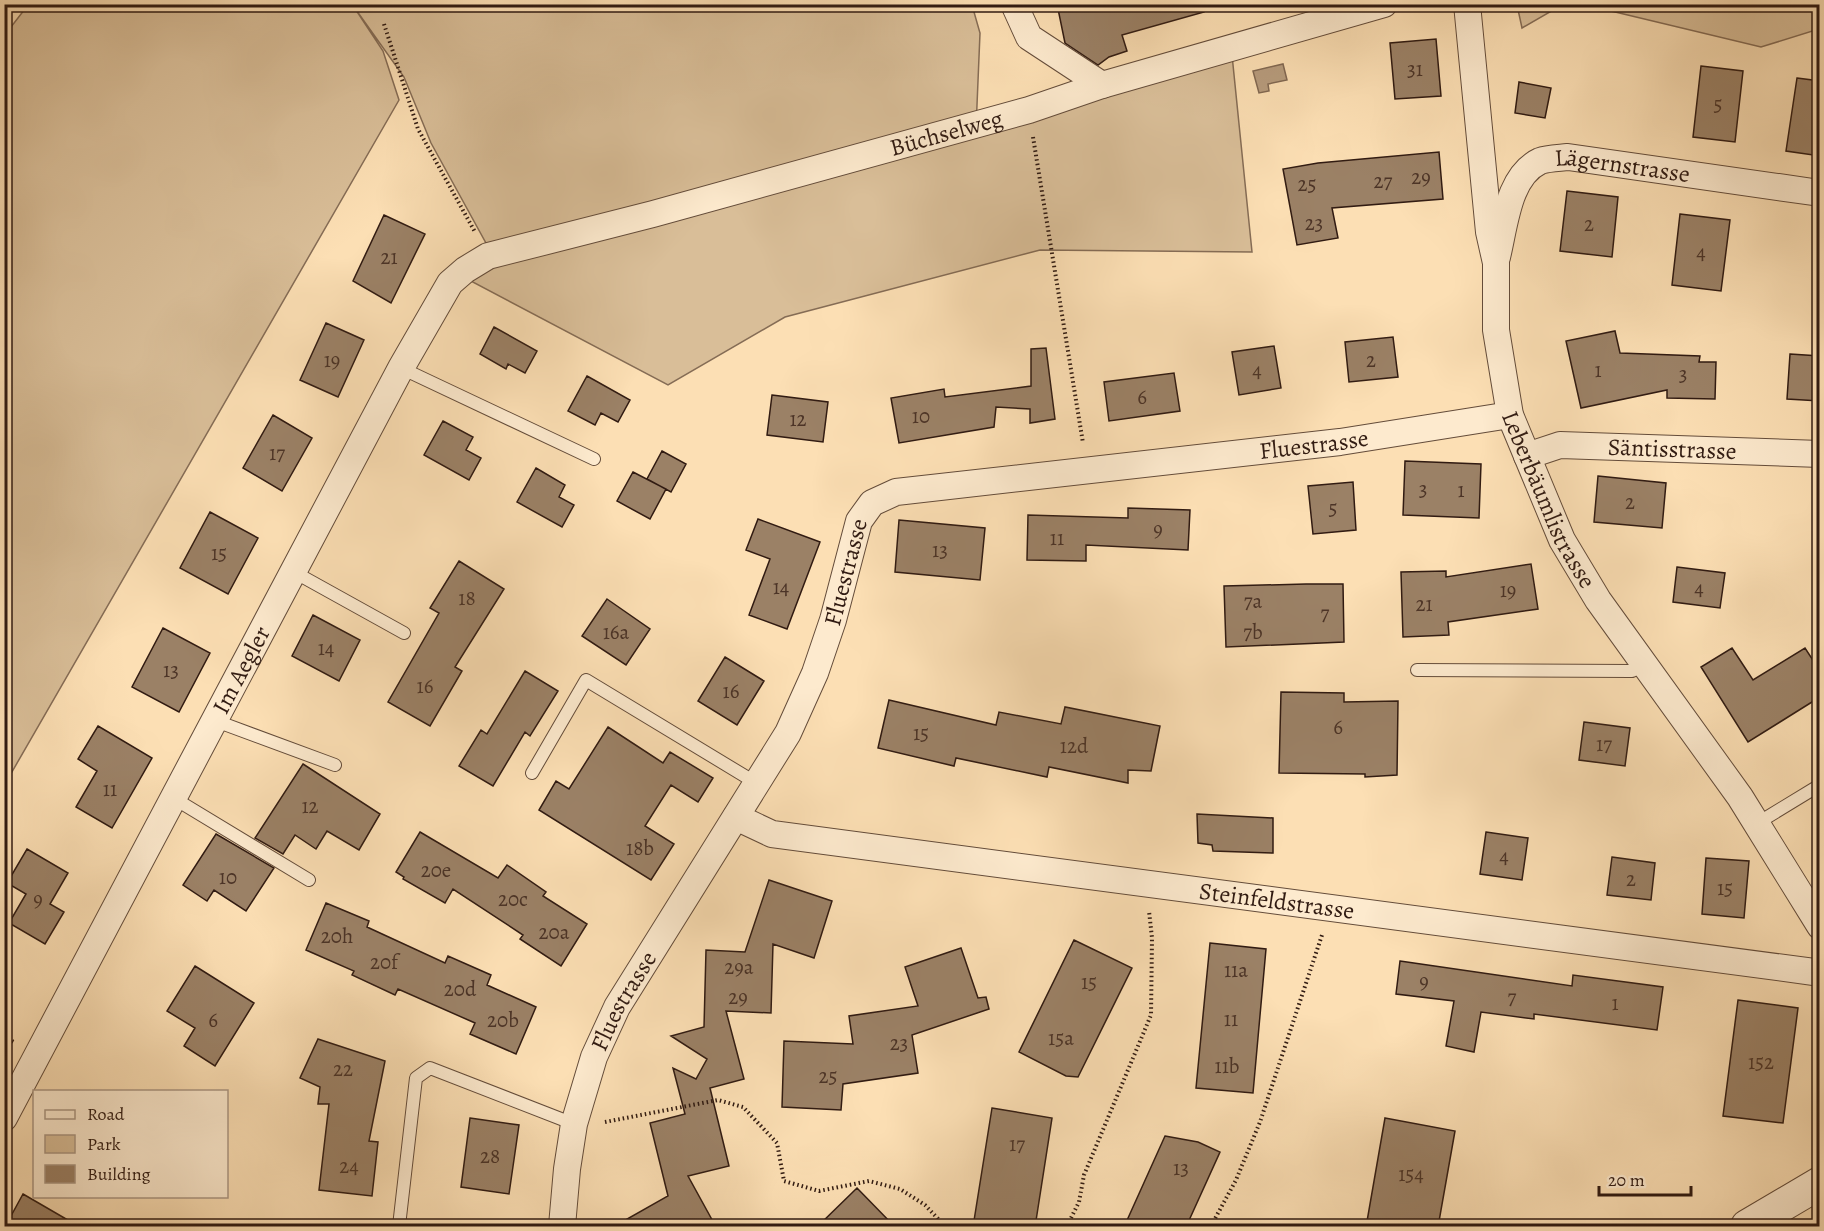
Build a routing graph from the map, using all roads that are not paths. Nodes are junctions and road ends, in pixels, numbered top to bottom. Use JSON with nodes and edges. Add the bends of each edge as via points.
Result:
{"nodes":[{"id":1,"x":1014,"y":4,"type":"edge"},
{"id":2,"x":1384,"y":4,"type":"edge"},
{"id":3,"x":1467,"y":4,"type":"edge"},
{"id":4,"x":1102,"y":85,"type":"junction"},
{"id":5,"x":1820,"y":193,"type":"edge"},
{"id":6,"x":498,"y":254,"type":"joint"},
{"id":7,"x":1496,"y":263,"type":"junction"},
{"id":8,"x":401,"y":368,"type":"junction"},
{"id":9,"x":1510,"y":415,"type":"junction"},
{"id":10,"x":1820,"y":454,"type":"edge"},
{"id":11,"x":1527,"y":456,"type":"junction"},
{"id":12,"x":594,"y":459,"type":"dead end"},
{"id":13,"x":294,"y":572,"type":"junction"},
{"id":14,"x":404,"y":633,"type":"dead end"},
{"id":15,"x":1644,"y":666,"type":"junction"},
{"id":16,"x":1417,"y":670,"type":"dead end"},
{"id":17,"x":216,"y":721,"type":"junction"},
{"id":18,"x":335,"y":765,"type":"dead end"},
{"id":19,"x":532,"y":773,"type":"dead end"},
{"id":20,"x":758,"y":784,"type":"junction"},
{"id":21,"x":1820,"y":785,"type":"edge"},
{"id":22,"x":175,"y":799,"type":"junction"},
{"id":23,"x":736,"y":817,"type":"junction"},
{"id":24,"x":1756,"y":824,"type":"junction"},
{"id":25,"x":309,"y":880,"type":"dead end"},
{"id":26,"x":1820,"y":926,"type":"edge"},
{"id":27,"x":1820,"y":971,"type":"edge"},
{"id":28,"x":4,"y":1118,"type":"edge"},
{"id":29,"x":574,"y":1124,"type":"junction"},
{"id":30,"x":1816,"y":1192,"type":"edge"},
{"id":31,"x":399,"y":1227,"type":"edge"},
{"id":32,"x":562,"y":1227,"type":"edge"},
{"id":33,"x":1747,"y":1227,"type":"edge"}],
"edges":[{"from":1,"to":4,"type":"street","via":[[1029,37]]},
{"from":2,"to":4,"type":"street","name":"Büchselweg"},
{"from":3,"to":7,"type":"street","name":"Leberbäumlistrasse","via":[[1488,232]]},
{"from":4,"to":6,"type":"street","name":"Büchselweg","via":[[1029,110]]},
{"from":5,"to":7,"type":"street","name":"Lägernstrasse","via":[[1568,158],[1542,160],[1523,172],[1512,198]]},
{"from":6,"to":8,"type":"street","name":"Im Aegler","via":[[465,270],[450,283]]},
{"from":7,"to":9,"type":"street","name":"Leberbäumlistrasse","via":[[1496,330]]},
{"from":8,"to":12,"type":"lane"},
{"from":8,"to":13,"type":"street","name":"Im Aegler"},
{"from":9,"to":11,"type":"street","name":"Leberbäumlistrasse"},
{"from":9,"to":20,"type":"street","name":"Fluestrasse","via":[[1374,438],[896,492],[872,503],[859,520],[815,673],[788,733]]},
{"from":10,"to":11,"type":"street","name":"Säntisstrasse","via":[[1560,445]]},
{"from":11,"to":15,"type":"street","name":"Leberbäumlistrasse","via":[[1562,540]]},
{"from":13,"to":14,"type":"lane"},
{"from":13,"to":17,"type":"street","name":"Im Aegler"},
{"from":15,"to":16,"type":"lane","via":[[1632,671]]},
{"from":15,"to":24,"type":"street","name":"Leberbäumlistrasse"},
{"from":17,"to":18,"type":"lane"},
{"from":17,"to":22,"type":"street","name":"Im Aegler"},
{"from":19,"to":20,"type":"lane","via":[[586,680]]},
{"from":20,"to":23,"type":"street","name":"Fluestrasse"},
{"from":21,"to":24,"type":"lane"},
{"from":22,"to":25,"type":"lane"},
{"from":22,"to":28,"type":"street","name":"Im Aegler"},
{"from":23,"to":27,"type":"street","name":"Steinfeldstrasse","via":[[772,834]]},
{"from":23,"to":29,"type":"street","name":"Fluestrasse","via":[[617,1007],[594,1057]]},
{"from":24,"to":26,"type":"street","name":"Leberbäumlistrasse"},
{"from":29,"to":31,"type":"lane","via":[[430,1068],[416,1078]]},
{"from":29,"to":32,"type":"street","name":"Fluestrasse"},
{"from":30,"to":33,"type":"street"}]}
